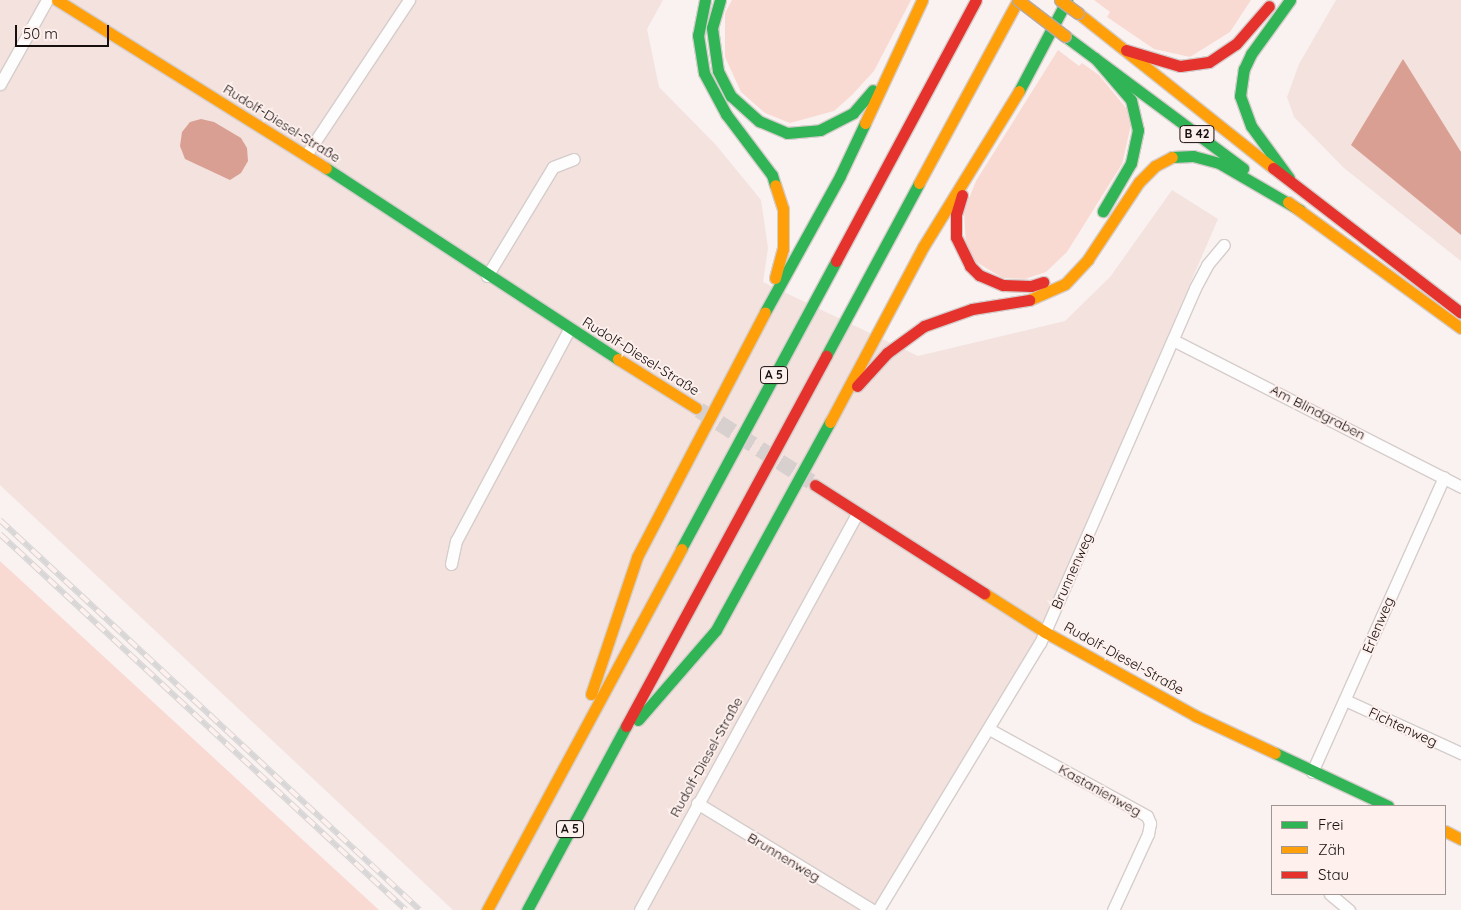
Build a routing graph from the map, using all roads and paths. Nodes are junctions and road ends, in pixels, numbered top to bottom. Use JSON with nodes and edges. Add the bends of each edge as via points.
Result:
{"nodes":[{"id":1,"x":47,"y":0,"type":"edge"},
{"id":2,"x":57,"y":0,"type":"edge"},
{"id":3,"x":409,"y":0,"type":"edge"},
{"id":4,"x":705,"y":0,"type":"edge"},
{"id":5,"x":720,"y":0,"type":"edge"},
{"id":6,"x":922,"y":0,"type":"edge"},
{"id":7,"x":976,"y":0,"type":"edge"},
{"id":8,"x":1018,"y":0,"type":"edge"},
{"id":9,"x":1060,"y":0,"type":"edge"},
{"id":10,"x":1068,"y":0,"type":"edge"},
{"id":11,"x":1273,"y":0,"type":"edge"},
{"id":12,"x":1290,"y":0,"type":"edge"},
{"id":13,"x":1126,"y":50,"type":"junction"},
{"id":14,"x":898,"y":53,"type":"junction"},
{"id":15,"x":1095,"y":58,"type":"junction"},
{"id":16,"x":0,"y":84,"type":"edge"},
{"id":17,"x":989,"y":140,"type":"junction"},
{"id":18,"x":306,"y":155,"type":"junction"},
{"id":19,"x":574,"y":159,"type":"dead end"},
{"id":20,"x":1289,"y":178,"type":"junction"},
{"id":21,"x":1300,"y":210,"type":"junction"},
{"id":22,"x":1096,"y":221,"type":"dead end"},
{"id":23,"x":1224,"y":246,"type":"dead end"},
{"id":24,"x":1075,"y":254,"type":"dead end"},
{"id":25,"x":487,"y":276,"type":"junction"},
{"id":26,"x":1461,"y":313,"type":"edge"},
{"id":27,"x":1461,"y":328,"type":"edge"},
{"id":28,"x":569,"y":330,"type":"junction"},
{"id":29,"x":1173,"y":340,"type":"junction"},
{"id":30,"x":745,"y":349,"type":"junction"},
{"id":31,"x":696,"y":408,"type":"tunnel mouth"},
{"id":32,"x":819,"y":442,"type":"junction"},
{"id":33,"x":1444,"y":477,"type":"junction"},
{"id":34,"x":815,"y":485,"type":"tunnel mouth"},
{"id":35,"x":1461,"y":487,"type":"edge"},
{"id":36,"x":857,"y":513,"type":"junction"},
{"id":37,"x":451,"y":564,"type":"dead end"},
{"id":38,"x":1045,"y":632,"type":"junction"},
{"id":39,"x":1345,"y":700,"type":"junction"},
{"id":40,"x":989,"y":729,"type":"junction"},
{"id":41,"x":614,"y":748,"type":"junction"},
{"id":42,"x":572,"y":750,"type":"junction"},
{"id":43,"x":1461,"y":754,"type":"edge"},
{"id":44,"x":1312,"y":772,"type":"junction"},
{"id":45,"x":697,"y":803,"type":"junction"},
{"id":46,"x":1386,"y":805,"type":"edge"},
{"id":47,"x":1446,"y":832,"type":"edge"},
{"id":48,"x":1461,"y":839,"type":"edge"},
{"id":49,"x":1331,"y":895,"type":"edge"},
{"id":50,"x":487,"y":910,"type":"edge"},
{"id":51,"x":527,"y":910,"type":"edge"},
{"id":52,"x":640,"y":910,"type":"edge"},
{"id":53,"x":872,"y":910,"type":"edge"},
{"id":54,"x":878,"y":910,"type":"edge"},
{"id":55,"x":1113,"y":910,"type":"edge"},
{"id":56,"x":1349,"y":910,"type":"edge"}],
"edges":[{"from":1,"to":16,"type":"street"},
{"from":2,"to":18,"type":"main road","name":"Rudolf-Diesel-Straße"},
{"from":3,"to":18,"type":"street"},
{"from":4,"to":30,"type":"main road","number":"A 5","via":[[698,34],[704,73],[726,114],[772,175],[785,222],[782,261]]},
{"from":5,"to":14,"type":"main road","via":[[712,28],[712,43],[724,84],[746,112],[780,131],[809,133],[843,121],[864,103]]},
{"from":6,"to":14,"type":"main road"},
{"from":7,"to":42,"type":"main road","number":"A 5"},
{"from":8,"to":15,"type":"main road","number":"B 42","bridge":true},
{"from":8,"to":41,"type":"main road","number":"A 5"},
{"from":9,"to":13,"type":"main road","number":"B 42","bridge":true},
{"from":10,"to":17,"type":"main road","via":[[1032,69]]},
{"from":11,"to":13,"type":"main road","via":[[1236,44],[1209,62],[1180,66]]},
{"from":12,"to":20,"type":"main road","via":[[1250,54],[1240,96],[1251,126]]},
{"from":13,"to":20,"type":"main road","number":"B 42"},
{"from":14,"to":30,"type":"main road","number":"A 5","via":[[836,184]]},
{"from":15,"to":21,"type":"main road","number":"B 42"},
{"from":15,"to":22,"type":"main road","via":[[1131,100],[1138,130],[1131,163]]},
{"from":17,"to":24,"type":"main road","via":[[957,210],[956,237],[964,258],[979,275],[1018,287],[1050,278]]},
{"from":17,"to":32,"type":"main road","via":[[923,247]]},
{"from":18,"to":25,"type":"main road","name":"Rudolf-Diesel-Straße"},
{"from":19,"to":25,"type":"street","via":[[553,167]]},
{"from":20,"to":26,"type":"main road","number":"B 42","via":[[1372,247]]},
{"from":21,"to":27,"type":"main road","number":"B 42"},
{"from":21,"to":32,"type":"main road","via":[[1211,159],[1185,155],[1164,161],[1139,182],[1088,259],[1065,284],[1036,299],[943,317],[904,339],[863,380]]},
{"from":23,"to":29,"type":"street","name":"Brunnenweg","via":[[1201,274]]},
{"from":25,"to":28,"type":"main road","name":"Rudolf-Diesel-Straße"},
{"from":28,"to":31,"type":"main road","name":"Rudolf-Diesel-Straße"},
{"from":28,"to":37,"type":"street","name":"Rudolf-Diesel-Straße","via":[[456,541]]},
{"from":29,"to":33,"type":"street","name":"Am Blindgraben"},
{"from":29,"to":38,"type":"street","name":"Brunnenweg"},
{"from":30,"to":42,"type":"main road","number":"A 5","via":[[636,557]]},
{"from":32,"to":41,"type":"main road","via":[[716,630]]},
{"from":33,"to":35,"type":"street","name":"Am Blindgraben"},
{"from":33,"to":39,"type":"street","name":"Erlenweg"},
{"from":34,"to":36,"type":"main road","name":"Rudolf-Diesel-Straße"},
{"from":36,"to":38,"type":"main road","name":"Rudolf-Diesel-Straße"},
{"from":36,"to":45,"type":"street","name":"Rudolf-Diesel-Straße"},
{"from":38,"to":40,"type":"street","name":"Brunnenweg"},
{"from":38,"to":44,"type":"main road","name":"Rudolf-Diesel-Straße","via":[[1196,716]]},
{"from":39,"to":43,"type":"street","name":"Fichtenweg"},
{"from":39,"to":44,"type":"street","name":"Erlenweg"},
{"from":40,"to":54,"type":"street","name":"Brunnenweg"},
{"from":40,"to":55,"type":"street","name":"Kastanienweg","via":[[1138,809],[1149,820],[1148,834]]},
{"from":41,"to":51,"type":"main road","number":"A 5"},
{"from":42,"to":50,"type":"main road","number":"A 5"},
{"from":44,"to":46,"type":"main road","name":"Rudolf-Diesel-Straße"},
{"from":45,"to":52,"type":"street","name":"Rudolf-Diesel-Straße"},
{"from":45,"to":53,"type":"street","name":"Brunnenweg"},
{"from":47,"to":48,"type":"main road"},
{"from":49,"to":56,"type":"street"}]}
